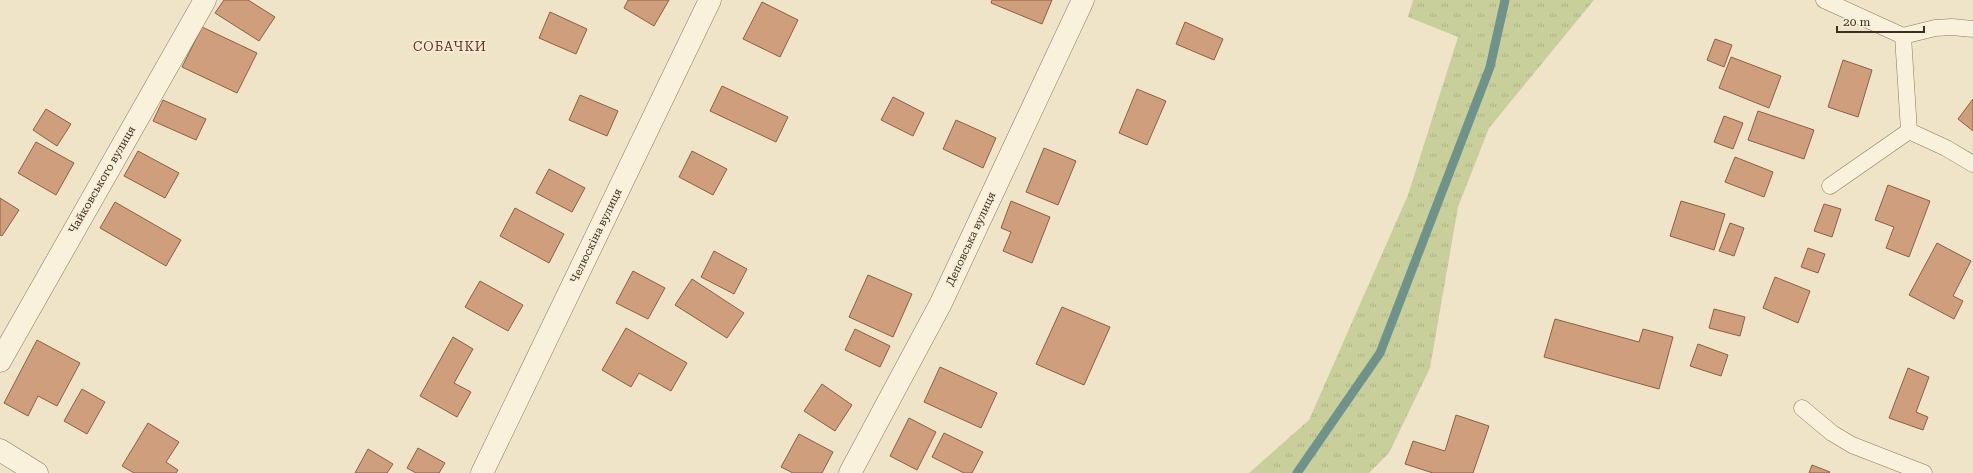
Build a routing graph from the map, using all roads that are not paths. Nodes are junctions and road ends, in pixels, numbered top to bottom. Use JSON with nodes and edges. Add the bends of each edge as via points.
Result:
{"nodes":[{"id":1,"x":205,"y":0,"type":"edge"},
{"id":2,"x":710,"y":0,"type":"edge"},
{"id":3,"x":1084,"y":0,"type":"edge"},
{"id":4,"x":1824,"y":0,"type":"edge"},
{"id":5,"x":1973,"y":29,"type":"edge"},
{"id":6,"x":1903,"y":36,"type":"junction"},
{"id":7,"x":1909,"y":131,"type":"junction"},
{"id":8,"x":1973,"y":164,"type":"edge"},
{"id":9,"x":1830,"y":186,"type":"dead end"},
{"id":10,"x":0,"y":361,"type":"edge"},
{"id":11,"x":1802,"y":408,"type":"dead end"},
{"id":12,"x":0,"y":450,"type":"edge"},
{"id":13,"x":37,"y":473,"type":"edge"},
{"id":14,"x":482,"y":473,"type":"edge"},
{"id":15,"x":850,"y":473,"type":"edge"},
{"id":16,"x":1924,"y":473,"type":"edge"}],
"edges":[{"from":1,"to":10,"type":"street","name":"Чайковського вулиця"},
{"from":2,"to":14,"type":"street","name":"Челюскіна вулиця"},
{"from":3,"to":15,"type":"street","name":"Деповська вулиця","via":[[941,303]]},
{"from":4,"to":6,"type":"lane"},
{"from":5,"to":6,"type":"lane","via":[[1935,28]]},
{"from":6,"to":7,"type":"lane"},
{"from":7,"to":8,"type":"lane"},
{"from":7,"to":9,"type":"lane"},
{"from":11,"to":16,"type":"lane","via":[[1832,433],[1852,445]]},
{"from":12,"to":13,"type":"street"}]}
